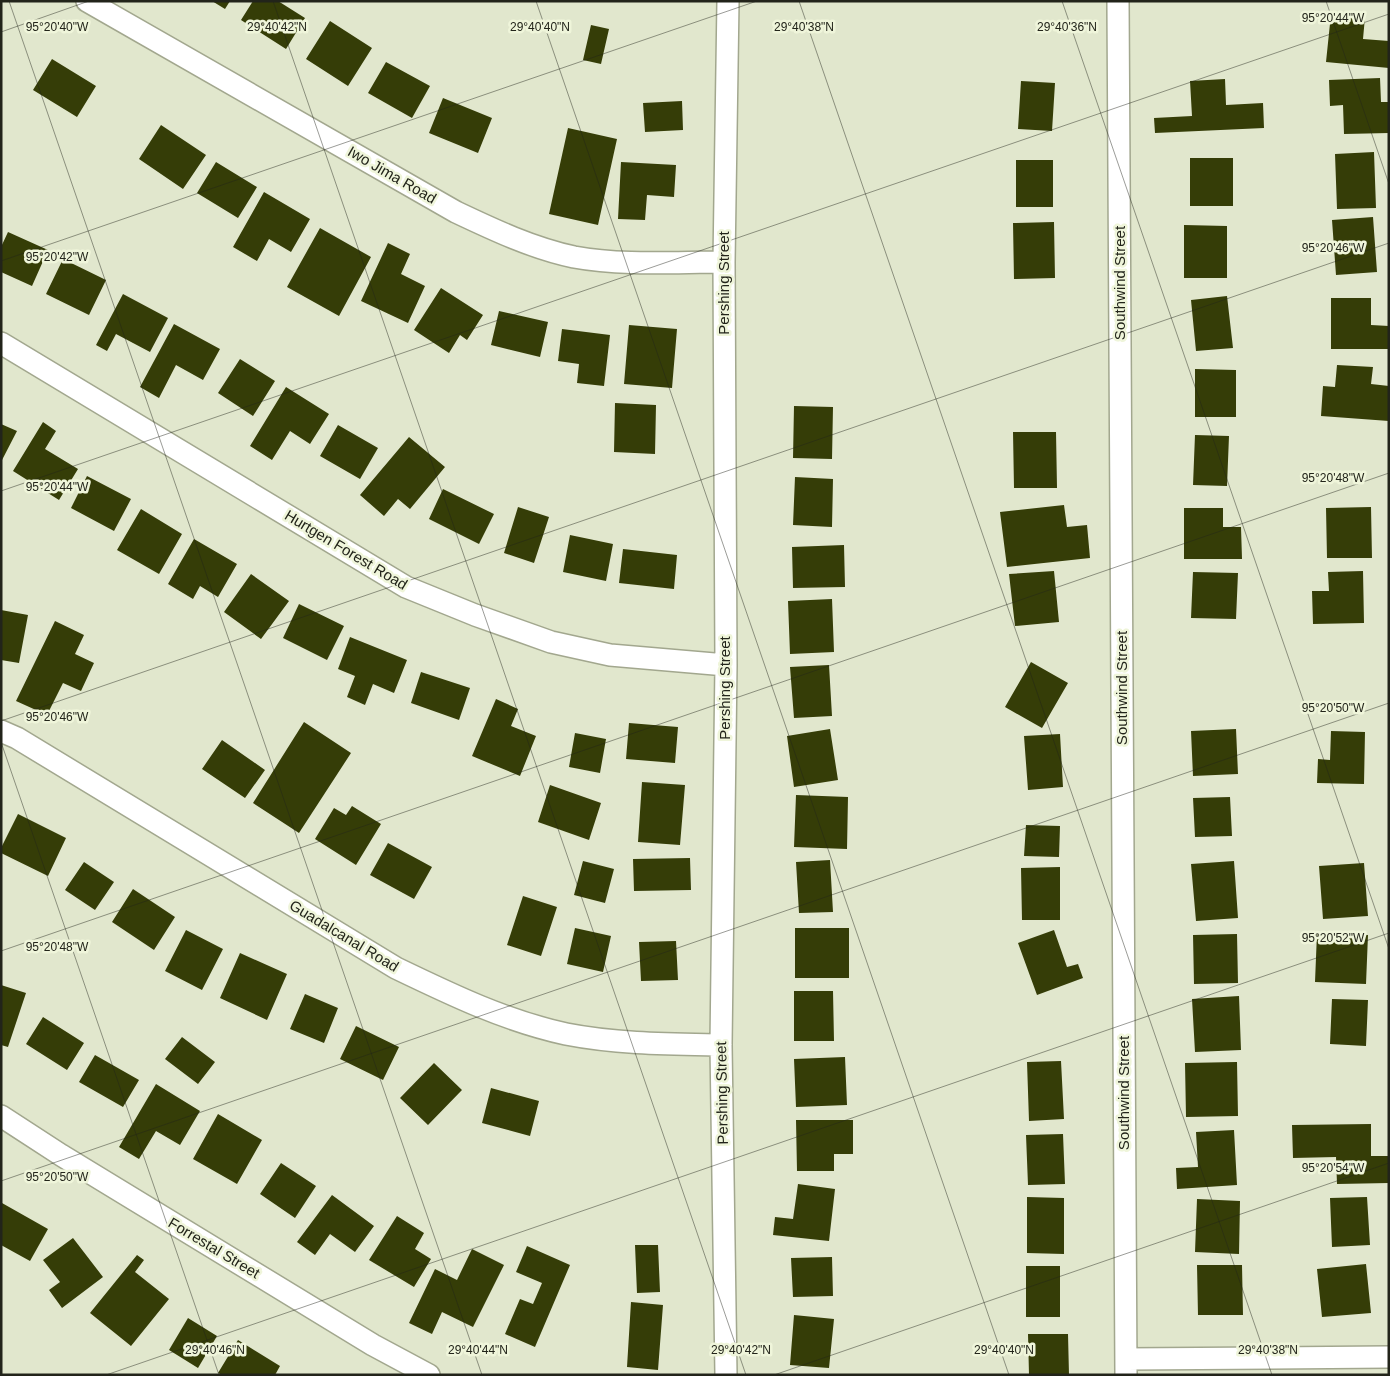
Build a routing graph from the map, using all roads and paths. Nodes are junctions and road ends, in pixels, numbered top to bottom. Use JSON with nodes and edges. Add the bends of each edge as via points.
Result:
{"nodes":[{"id":1,"x":87,"y":1,"type":"edge"},
{"id":2,"x":728,"y":1,"type":"edge"},
{"id":3,"x":1118,"y":1,"type":"edge"},
{"id":4,"x":724,"y":262,"type":"junction"},
{"id":5,"x":1,"y":343,"type":"edge"},
{"id":6,"x":726,"y":665,"type":"junction"},
{"id":7,"x":1,"y":732,"type":"edge"},
{"id":8,"x":721,"y":1046,"type":"junction"},
{"id":9,"x":1,"y":1116,"type":"edge"},
{"id":10,"x":1389,"y":1357,"type":"edge"},
{"id":11,"x":1126,"y":1367,"type":"edge"},
{"id":12,"x":429,"y":1375,"type":"edge"},
{"id":13,"x":726,"y":1375,"type":"edge"}],
"edges":[{"from":1,"to":4,"type":"street","name":"Iwo Jima Road","via":[[456,212],[509,237],[574,257],[626,263]]},
{"from":2,"to":4,"type":"street","name":"Pershing Street"},
{"from":3,"to":11,"type":"street","name":"Southwind Street"},
{"from":4,"to":6,"type":"street","name":"Pershing Street"},
{"from":5,"to":6,"type":"street","name":"Hurtgen Forest Road","via":[[406,587],[551,642],[610,655]]},
{"from":6,"to":8,"type":"street","name":"Pershing Street"},
{"from":7,"to":8,"type":"street","name":"Guadalcanal Road","via":[[16,738],[396,968],[500,1016],[567,1034],[632,1042]]},
{"from":8,"to":13,"type":"street","name":"Pershing Street"},
{"from":9,"to":12,"type":"street","name":"Forrestal Street","via":[[60,1155]]},
{"from":10,"to":11,"type":"street"}]}
